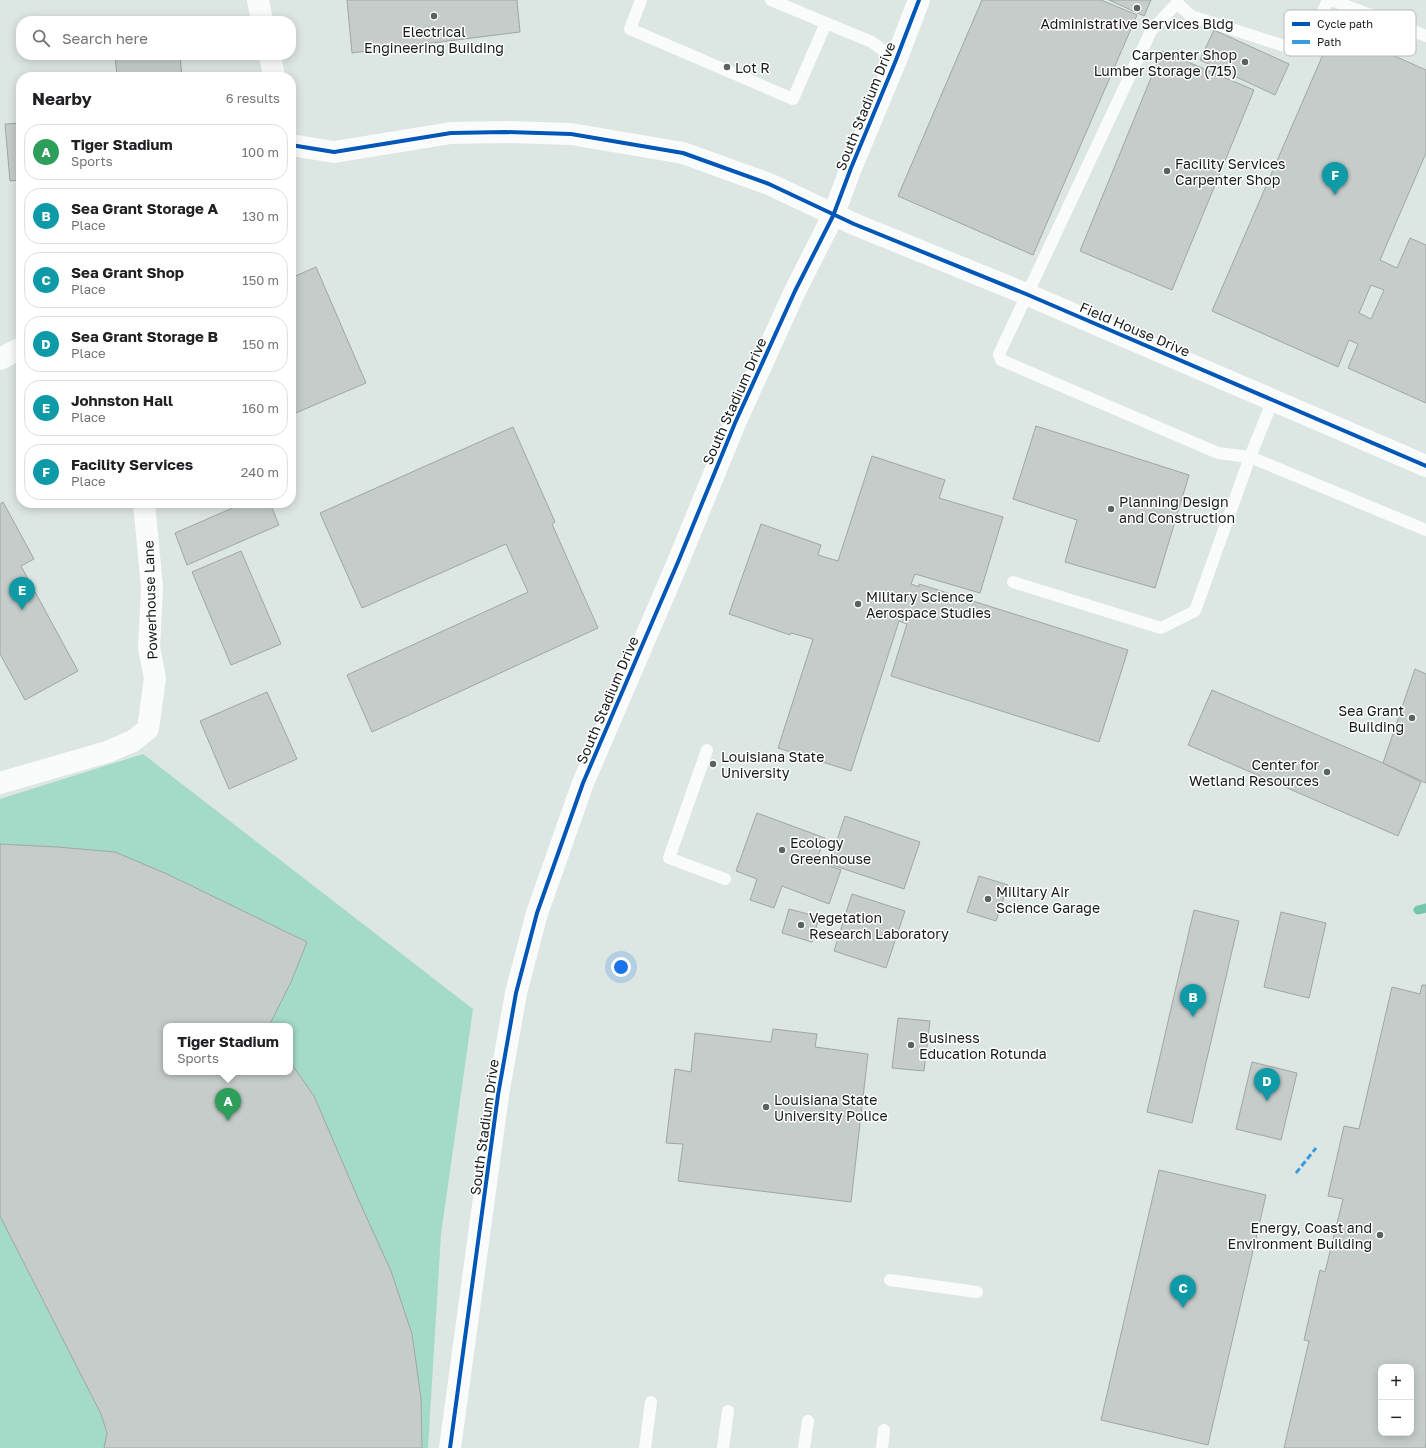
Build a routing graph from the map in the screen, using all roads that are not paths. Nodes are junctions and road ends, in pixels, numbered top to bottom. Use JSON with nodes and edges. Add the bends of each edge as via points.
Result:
{"nodes":[{"id":1,"x":258,"y":0,"type":"edge"},
{"id":2,"x":641,"y":0,"type":"edge"},
{"id":3,"x":771,"y":0,"type":"edge"},
{"id":4,"x":919,"y":0,"type":"edge"},
{"id":5,"x":1330,"y":0,"type":"edge"},
{"id":6,"x":1178,"y":1,"type":"edge"},
{"id":7,"x":1325,"y":10,"type":"edge"},
{"id":8,"x":1357,"y":10,"type":"edge"},
{"id":9,"x":261,"y":16,"type":"edge"},
{"id":10,"x":826,"y":23,"type":"junction"},
{"id":11,"x":1416,"y":32,"type":"edge"},
{"id":12,"x":1426,"y":36,"type":"edge"},
{"id":13,"x":1284,"y":46,"type":"edge"},
{"id":14,"x":271,"y":60,"type":"edge"},
{"id":15,"x":896,"y":60,"type":"junction"},
{"id":16,"x":273,"y":72,"type":"edge"},
{"id":17,"x":296,"y":146,"type":"edge"},
{"id":18,"x":833,"y":216,"type":"junction"},
{"id":19,"x":1026,"y":294,"type":"junction"},
{"id":20,"x":16,"y":351,"type":"edge"},
{"id":21,"x":0,"y":359,"type":"edge"},
{"id":22,"x":1273,"y":400,"type":"junction"},
{"id":23,"x":1250,"y":457,"type":"junction"},
{"id":24,"x":1426,"y":466,"type":"edge"},
{"id":25,"x":144,"y":508,"type":"edge"},
{"id":26,"x":1426,"y":530,"type":"edge"},
{"id":27,"x":1014,"y":582,"type":"dead end"},
{"id":28,"x":707,"y":750,"type":"dead end"},
{"id":29,"x":0,"y":783,"type":"edge"},
{"id":30,"x":725,"y":879,"type":"dead end"},
{"id":31,"x":890,"y":1280,"type":"dead end"},
{"id":32,"x":977,"y":1292,"type":"dead end"},
{"id":33,"x":651,"y":1402,"type":"dead end"},
{"id":34,"x":728,"y":1411,"type":"dead end"},
{"id":35,"x":808,"y":1421,"type":"dead end"},
{"id":36,"x":884,"y":1430,"type":"dead end"},
{"id":37,"x":450,"y":1448,"type":"edge"},
{"id":38,"x":645,"y":1448,"type":"edge"},
{"id":39,"x":724,"y":1448,"type":"edge"},
{"id":40,"x":804,"y":1448,"type":"edge"},
{"id":41,"x":882,"y":1448,"type":"edge"}],
"edges":[{"from":1,"to":9,"type":"street"},
{"from":2,"to":10,"type":"lane","via":[[630,29],[793,99]]},
{"from":3,"to":10,"type":"lane"},
{"from":4,"to":15,"type":"street","name":"South Stadium Drive"},
{"from":5,"to":7,"type":"lane"},
{"from":5,"to":8,"type":"lane"},
{"from":6,"to":13,"type":"lane","via":[[1191,16]]},
{"from":6,"to":19,"type":"lane","via":[[1151,31],[1041,268]]},
{"from":10,"to":15,"type":"lane","via":[[872,42]]},
{"from":11,"to":12,"type":"lane"},
{"from":14,"to":16,"type":"street"},
{"from":15,"to":18,"type":"street","name":"South Stadium Drive"},
{"from":17,"to":18,"type":"street","name":"Field House Drive","via":[[334,152],[451,133],[571,134],[683,153],[769,184]]},
{"from":18,"to":19,"type":"street","name":"Field House Drive"},
{"from":18,"to":37,"type":"street","name":"South Stadium Drive","via":[[795,291],[735,423],[583,782],[538,913],[516,993],[499,1087]]},
{"from":19,"to":22,"type":"street","name":"Field House Drive"},
{"from":19,"to":23,"type":"lane","via":[[999,354],[1001,360],[1218,454]]},
{"from":20,"to":21,"type":"street"},
{"from":22,"to":23,"type":"lane"},
{"from":22,"to":24,"type":"street","name":"Field House Drive"},
{"from":23,"to":26,"type":"lane"},
{"from":23,"to":27,"type":"lane","via":[[1195,611],[1161,628]]},
{"from":25,"to":29,"type":"street","name":"Powerhouse Lane","via":[[152,587],[149,648],[155,678],[148,730],[133,741],[106,752]]},
{"from":28,"to":30,"type":"lane","via":[[669,858]]},
{"from":31,"to":32,"type":"lane"},
{"from":33,"to":38,"type":"lane"},
{"from":34,"to":39,"type":"lane"},
{"from":35,"to":40,"type":"lane"},
{"from":36,"to":41,"type":"lane"}]}
